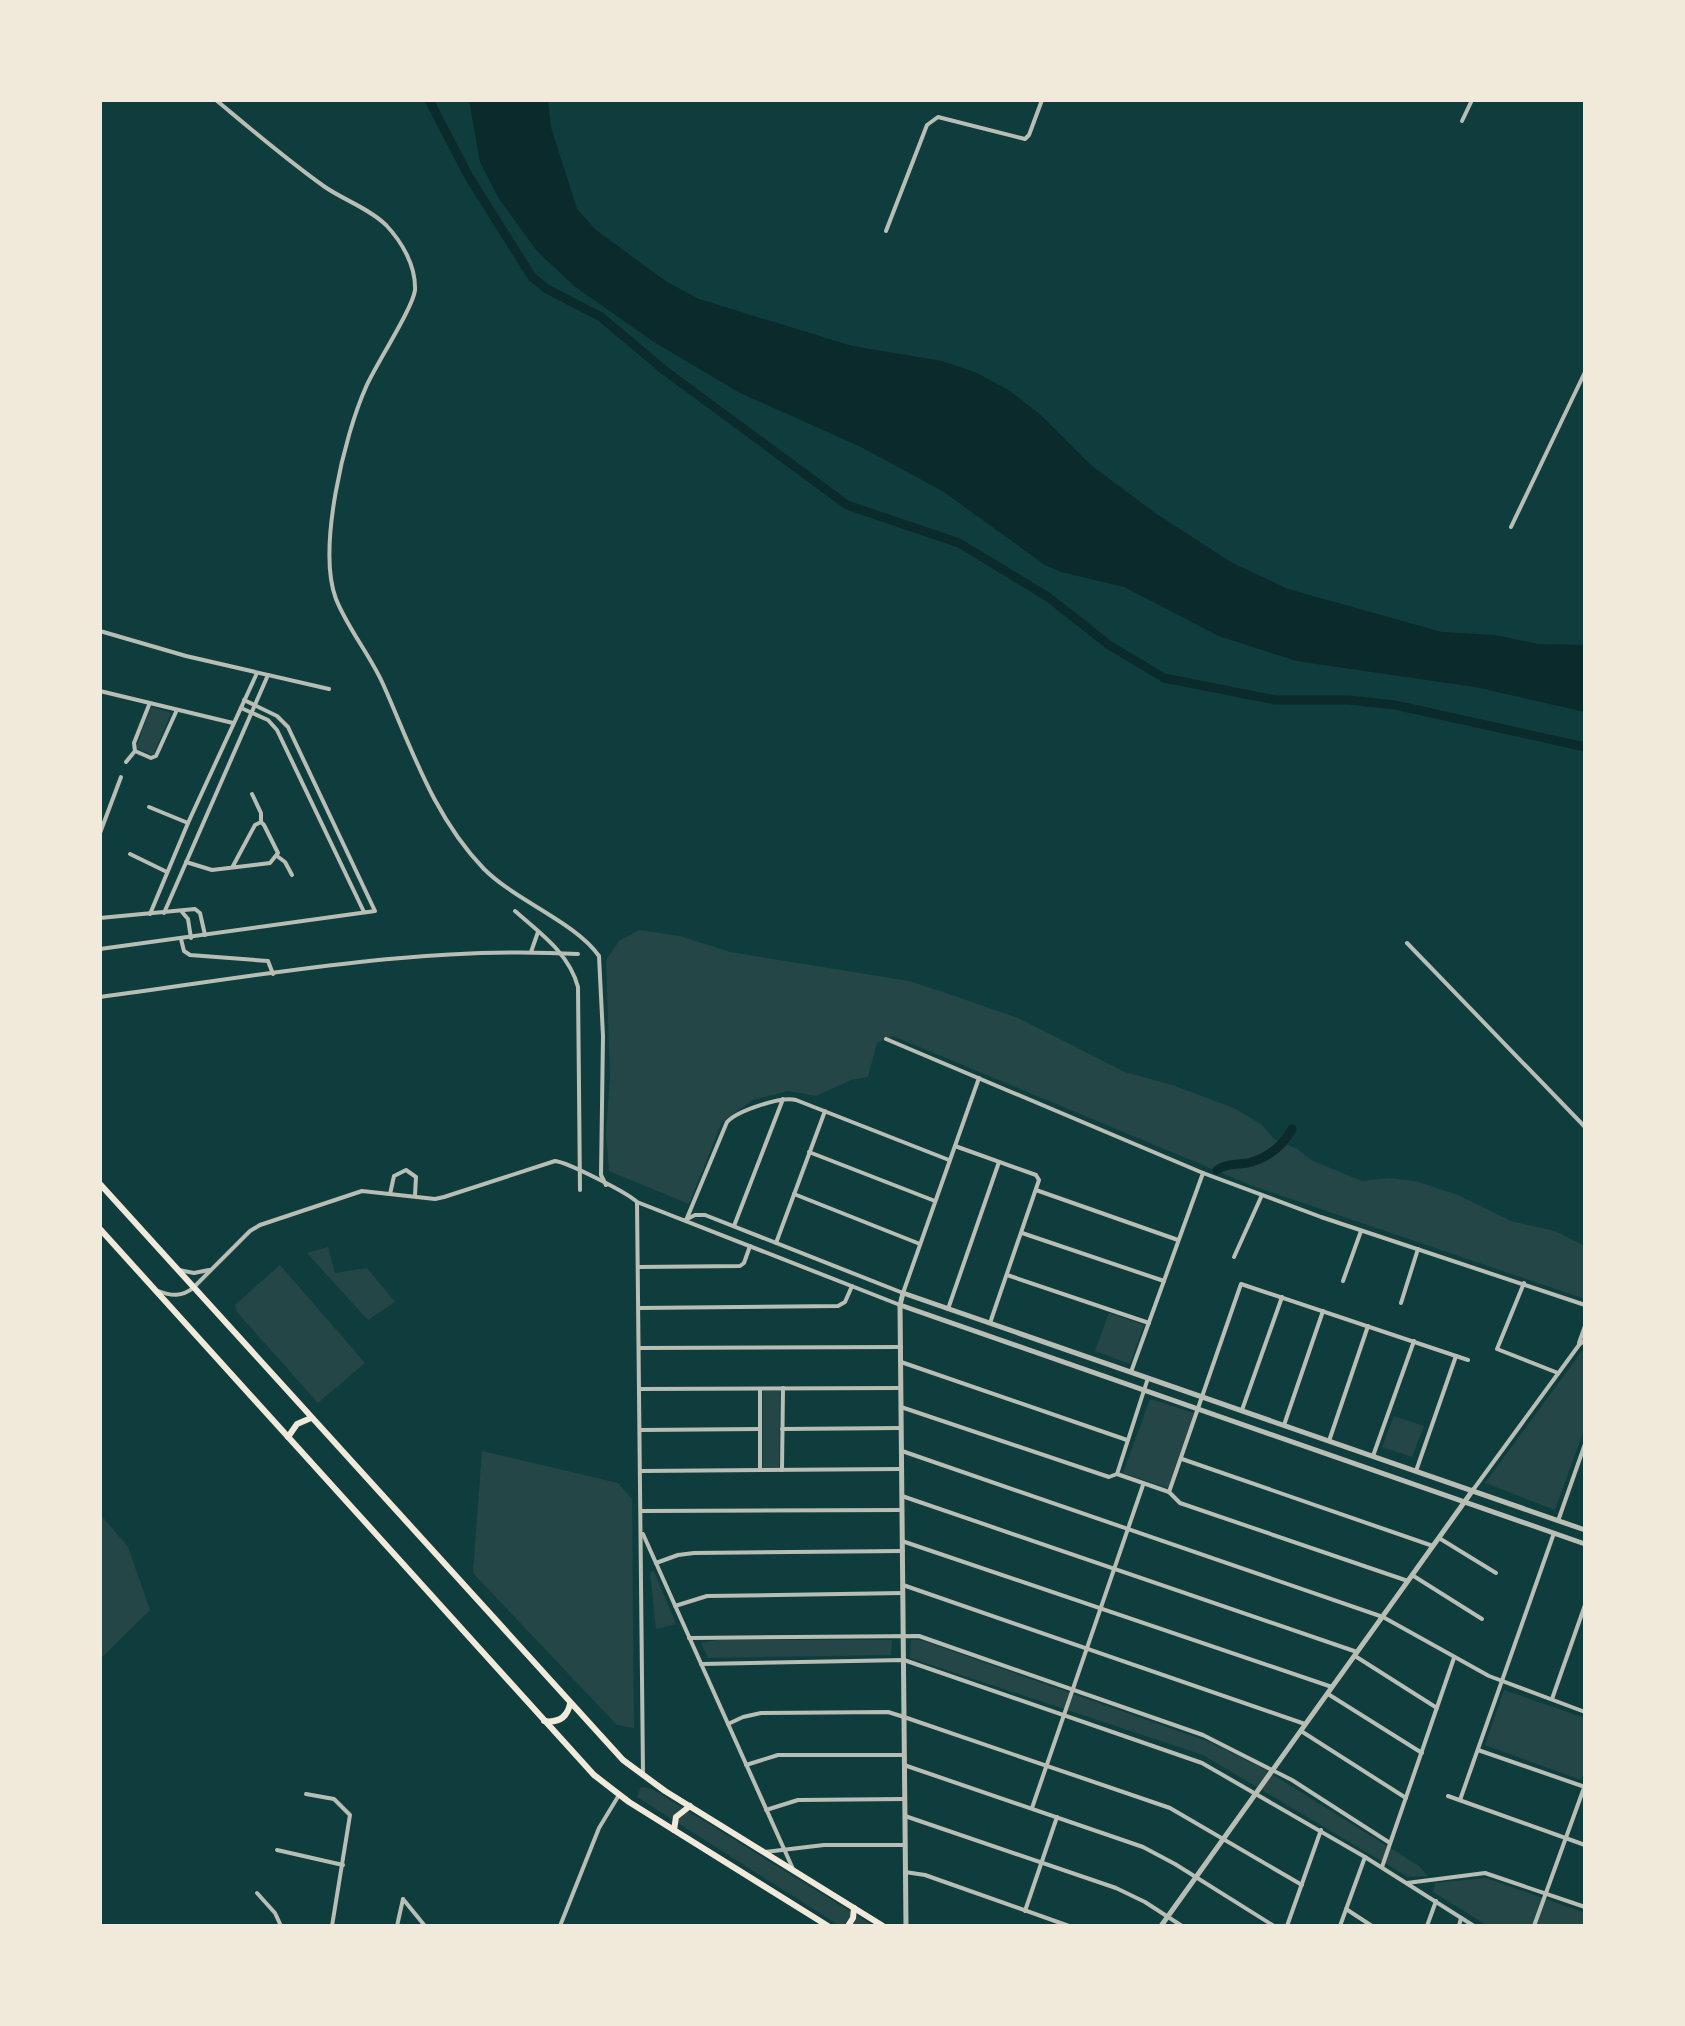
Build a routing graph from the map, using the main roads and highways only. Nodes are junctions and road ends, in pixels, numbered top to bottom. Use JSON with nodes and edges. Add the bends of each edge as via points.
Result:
{"nodes":[{"id":1,"x":100,"y":1184,"type":"edge"},
{"id":2,"x":100,"y":1229,"type":"edge"},
{"id":3,"x":311,"y":1418,"type":"junction"},
{"id":4,"x":288,"y":1437,"type":"junction"},
{"id":5,"x":570,"y":1704,"type":"junction"},
{"id":6,"x":544,"y":1721,"type":"junction"},
{"id":7,"x":690,"y":1806,"type":"junction"},
{"id":8,"x":674,"y":1830,"type":"junction"},
{"id":9,"x":854,"y":1908,"type":"junction"},
{"id":10,"x":828,"y":1926,"type":"edge"},
{"id":11,"x":848,"y":1926,"type":"edge"},
{"id":12,"x":883,"y":1926,"type":"edge"}],
"edges":[{"from":1,"to":3,"type":"main road"},
{"from":2,"to":4,"type":"main road"},
{"from":3,"to":4,"type":"main road","via":[[297,1424]]},
{"from":3,"to":5,"type":"main road"},
{"from":4,"to":6,"type":"main road"},
{"from":5,"to":6,"type":"main road","via":[[563,1718]]},
{"from":5,"to":7,"type":"main road","via":[[643,1776]]},
{"from":6,"to":8,"type":"main road","via":[[594,1775]]},
{"from":7,"to":8,"type":"main road","via":[[676,1817]]},
{"from":7,"to":9,"type":"main road"},
{"from":8,"to":10,"type":"main road"},
{"from":9,"to":11,"type":"main road"},
{"from":9,"to":12,"type":"main road"}]}
